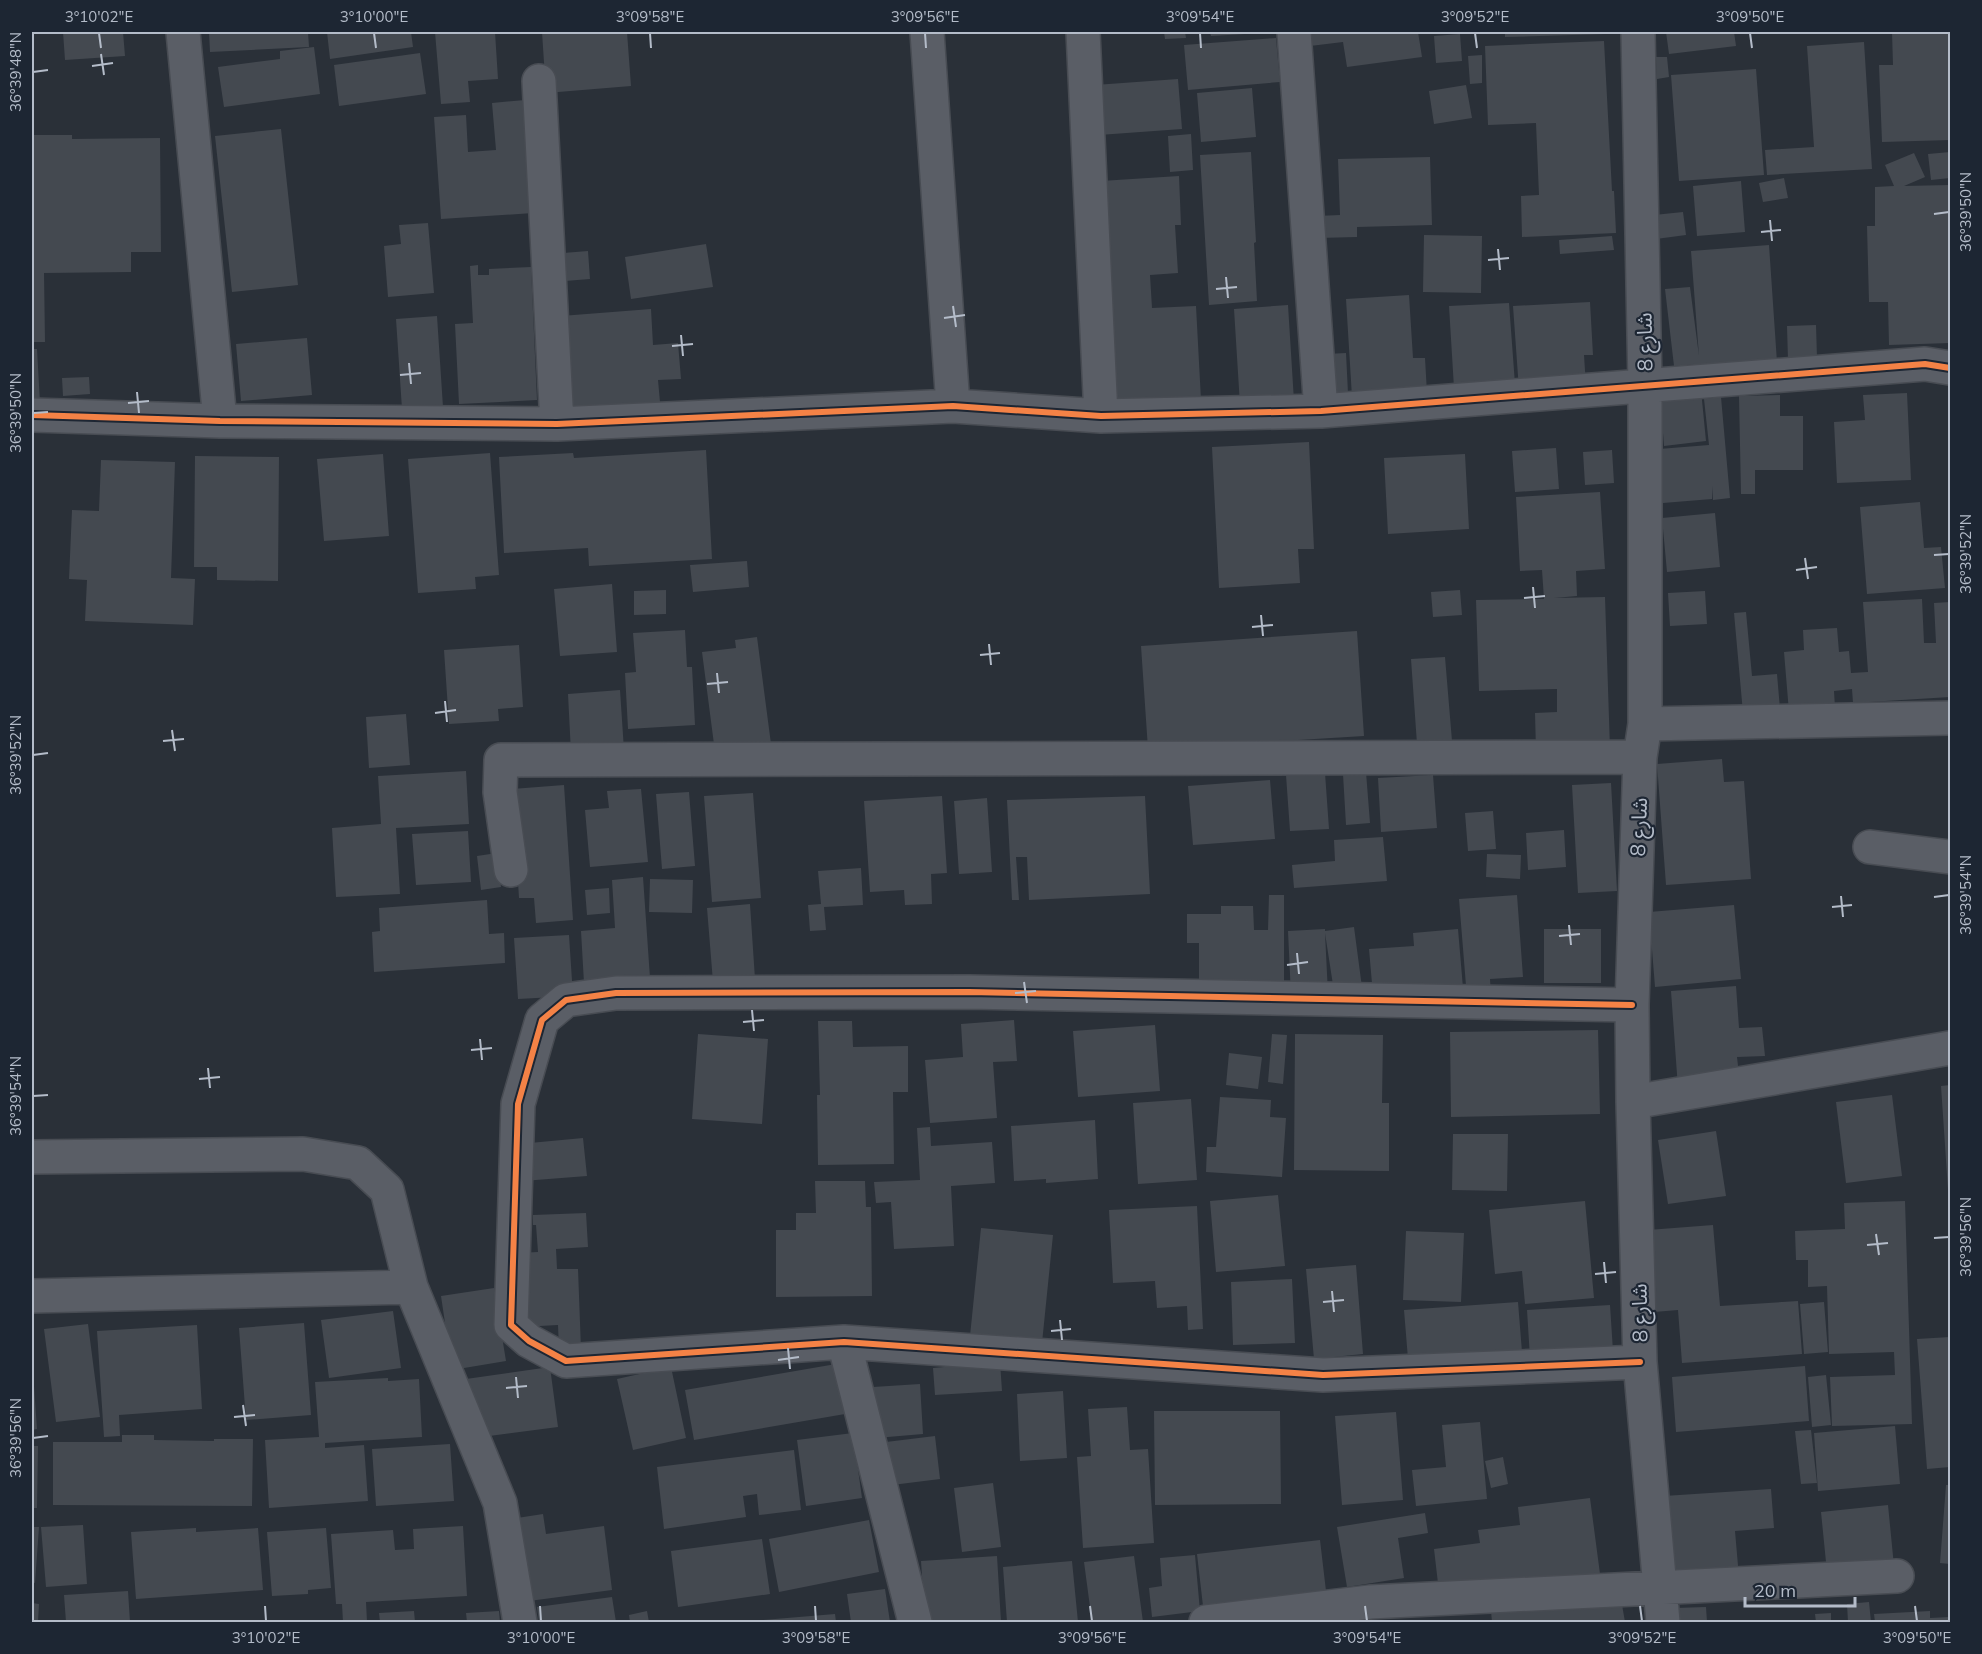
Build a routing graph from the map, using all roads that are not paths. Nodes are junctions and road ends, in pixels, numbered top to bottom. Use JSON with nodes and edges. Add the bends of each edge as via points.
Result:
{"nodes":[{"id":1,"x":183,"y":32,"type":"edge"},
{"id":2,"x":927,"y":32,"type":"edge"},
{"id":3,"x":1083,"y":32,"type":"edge"},
{"id":4,"x":1294,"y":32,"type":"edge"},
{"id":5,"x":1638,"y":32,"type":"edge"},
{"id":6,"x":539,"y":81,"type":"dead end"},
{"id":7,"x":1950,"y":368,"type":"edge"},
{"id":8,"x":1645,"y":386,"type":"junction"},
{"id":9,"x":953,"y":406,"type":"junction"},
{"id":10,"x":1321,"y":411,"type":"junction"},
{"id":11,"x":32,"y":415,"type":"edge"},
{"id":12,"x":1101,"y":416,"type":"junction"},
{"id":13,"x":220,"y":421,"type":"junction"},
{"id":14,"x":558,"y":424,"type":"junction"},
{"id":15,"x":1950,"y":718,"type":"edge"},
{"id":16,"x":1645,"y":724,"type":"junction"},
{"id":17,"x":1640,"y":757,"type":"junction"},
{"id":18,"x":1870,"y":848,"type":"dead end"},
{"id":19,"x":1950,"y":857,"type":"edge"},
{"id":20,"x":511,"y":870,"type":"dead end"},
{"id":21,"x":1632,"y":1005,"type":"junction"},
{"id":22,"x":1950,"y":1048,"type":"edge"},
{"id":23,"x":1633,"y":1102,"type":"junction"},
{"id":24,"x":32,"y":1157,"type":"edge"},
{"id":25,"x":411,"y":1287,"type":"junction"},
{"id":26,"x":32,"y":1296,"type":"edge"},
{"id":27,"x":844,"y":1342,"type":"junction"},
{"id":28,"x":1640,"y":1362,"type":"junction"},
{"id":29,"x":1897,"y":1576,"type":"dead end"},
{"id":30,"x":1661,"y":1586,"type":"junction"},
{"id":31,"x":520,"y":1623,"type":"edge"},
{"id":32,"x":915,"y":1623,"type":"edge"},
{"id":33,"x":1206,"y":1623,"type":"edge"},
{"id":34,"x":1663,"y":1623,"type":"edge"}],
"edges":[{"from":1,"to":13,"type":"street"},
{"from":2,"to":9,"type":"street"},
{"from":3,"to":12,"type":"street"},
{"from":4,"to":10,"type":"street"},
{"from":5,"to":8,"type":"street","name":"شارع 8"},
{"from":6,"to":14,"type":"street"},
{"from":7,"to":8,"type":"street","via":[[1925,364]]},
{"from":8,"to":10,"type":"street"},
{"from":8,"to":16,"type":"street","name":"شارع 8"},
{"from":9,"to":12,"type":"street"},
{"from":9,"to":14,"type":"street"},
{"from":10,"to":12,"type":"street"},
{"from":11,"to":13,"type":"street"},
{"from":13,"to":14,"type":"street"},
{"from":15,"to":16,"type":"street"},
{"from":16,"to":17,"type":"street","name":"شارع 8"},
{"from":17,"to":20,"type":"street","via":[[501,760],[500,792]]},
{"from":17,"to":21,"type":"street","name":"شارع 8"},
{"from":18,"to":19,"type":"street"},
{"from":21,"to":23,"type":"street","name":"شارع 8"},
{"from":21,"to":27,"type":"street","via":[[969,992],[616,993],[567,1000],[542,1020],[518,1104],[510,1325],[529,1341],[566,1361]]},
{"from":22,"to":23,"type":"street"},
{"from":23,"to":28,"type":"street","name":"شارع 8"},
{"from":24,"to":25,"type":"street","via":[[303,1154],[358,1162],[387,1190]]},
{"from":25,"to":26,"type":"street"},
{"from":25,"to":31,"type":"street","via":[[500,1503]]},
{"from":27,"to":28,"type":"street","via":[[1323,1375]]},
{"from":27,"to":32,"type":"street"},
{"from":28,"to":30,"type":"street","name":"شارع 8"},
{"from":29,"to":30,"type":"street"},
{"from":30,"to":33,"type":"street","via":[[1370,1602]]},
{"from":30,"to":34,"type":"street","name":"شارع 8"}]}
